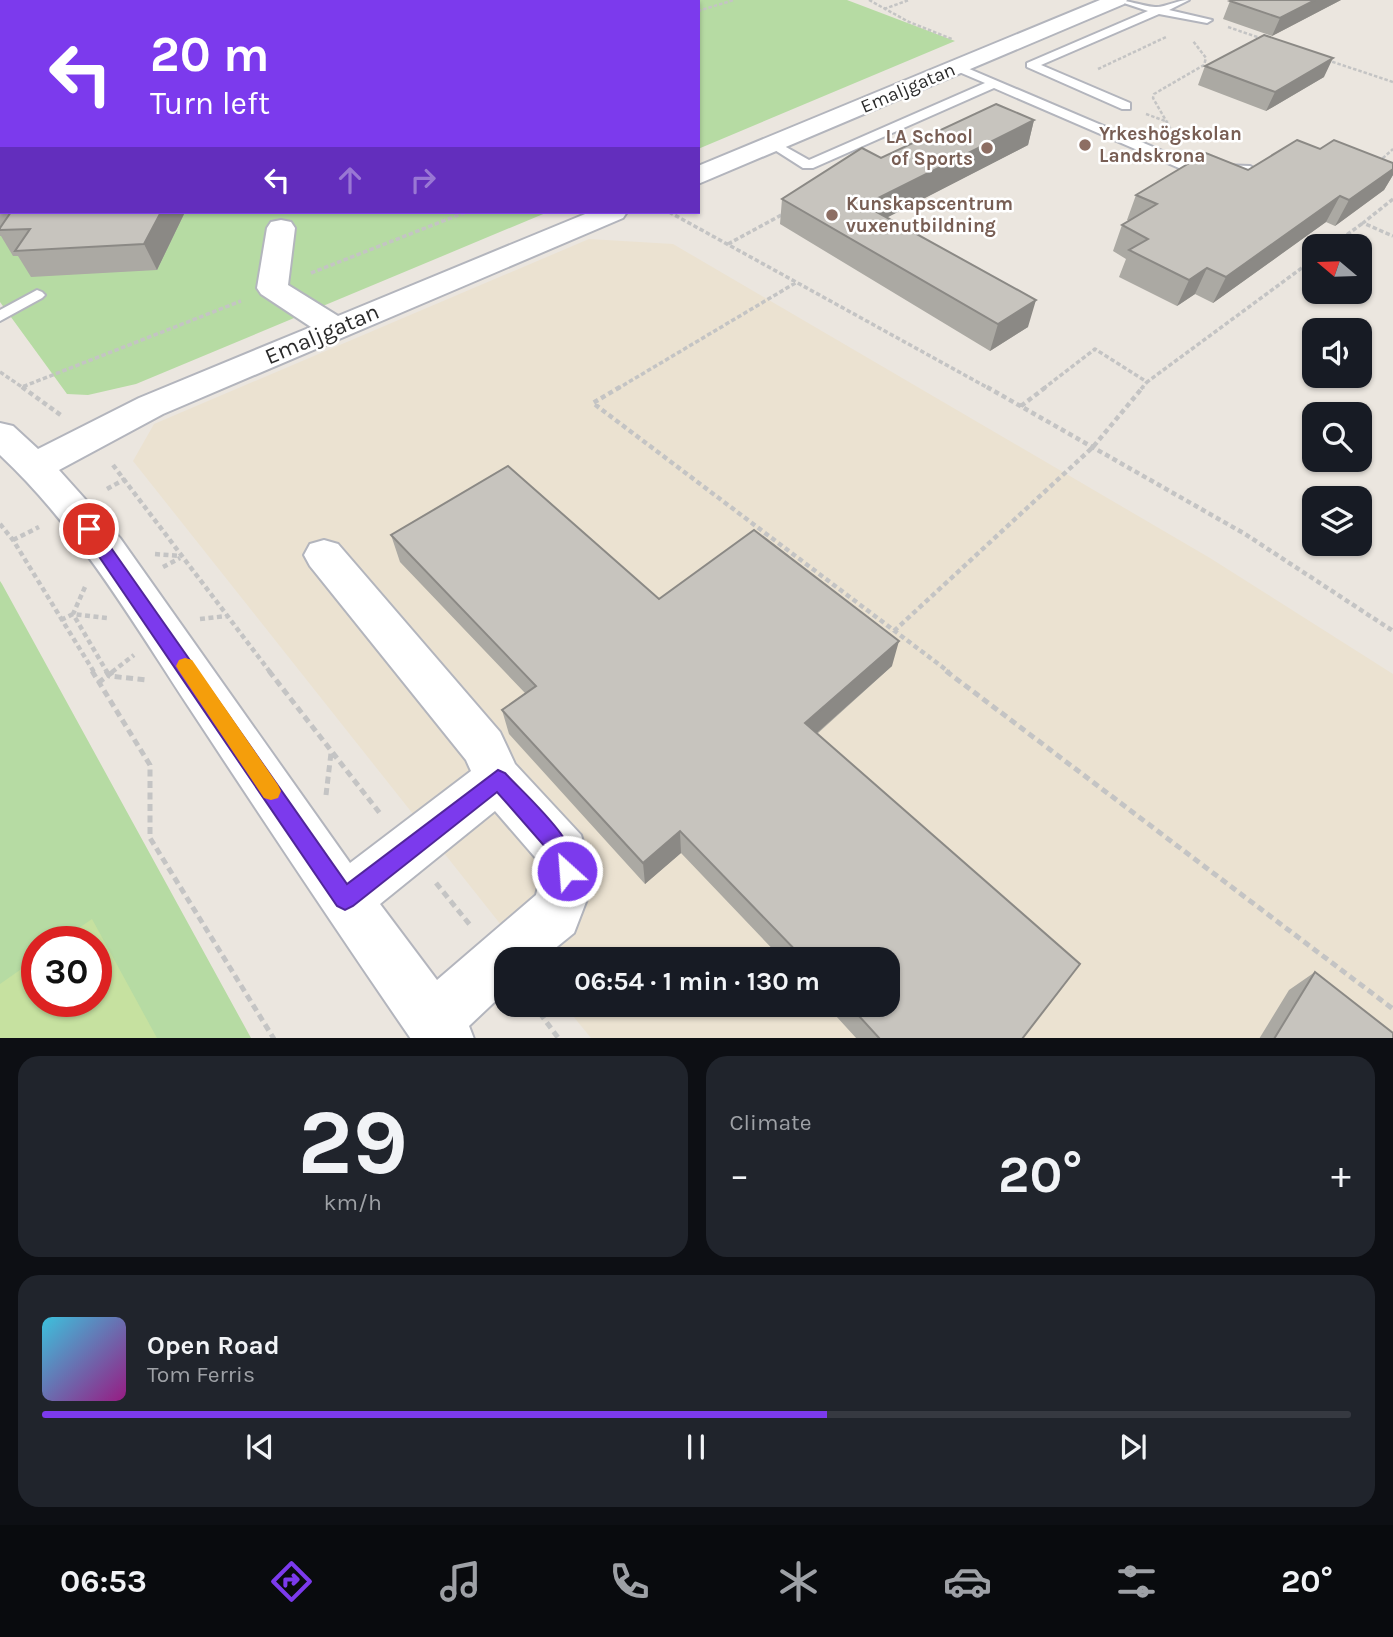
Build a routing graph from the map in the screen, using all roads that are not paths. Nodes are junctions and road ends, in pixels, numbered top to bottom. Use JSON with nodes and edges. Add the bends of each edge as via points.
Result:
{"nodes":[{"id":1,"x":1118,"y":0,"type":"edge"},
{"id":2,"x":1184,"y":0,"type":"edge"},
{"id":3,"x":1158,"y":11,"type":"junction"},
{"id":4,"x":1207,"y":20,"type":"road end"},
{"id":5,"x":956,"y":68,"type":"junction"},
{"id":6,"x":993,"y":84,"type":"junction"},
{"id":7,"x":1126,"y":106,"type":"dead end"},
{"id":8,"x":773,"y":145,"type":"junction"},
{"id":9,"x":1250,"y":170,"type":"edge"},
{"id":10,"x":700,"y":175,"type":"edge"},
{"id":11,"x":608,"y":214,"type":"edge"},
{"id":12,"x":281,"y":228,"type":"dead end"},
{"id":13,"x":37,"y":295,"type":"dead end"},
{"id":14,"x":0,"y":316,"type":"edge"},
{"id":15,"x":335,"y":328,"type":"junction"},
{"id":16,"x":0,"y":436,"type":"edge"},
{"id":17,"x":35,"y":467,"type":"junction"},
{"id":18,"x":324,"y":555,"type":"dead end"},
{"id":19,"x":498,"y":779,"type":"junction"},
{"id":20,"x":345,"y":899,"type":"junction"},
{"id":21,"x":440,"y":1030,"type":"edge"}],
"edges":[{"from":1,"to":3,"type":"lane"},
{"from":1,"to":5,"type":"street","name":"Emaljgatan"},
{"from":2,"to":3,"type":"lane"},
{"from":3,"to":4,"type":"lane"},
{"from":3,"to":7,"type":"lane","via":[[1031,65]]},
{"from":5,"to":6,"type":"lane"},
{"from":5,"to":8,"type":"street","name":"Emaljgatan"},
{"from":6,"to":8,"type":"lane","via":[[808,166]]},
{"from":6,"to":9,"type":"lane","via":[[1191,167]]},
{"from":8,"to":10,"type":"street","name":"Emaljgatan"},
{"from":11,"to":15,"type":"street","name":"Emaljgatan"},
{"from":12,"to":15,"type":"street","via":[[272,288]]},
{"from":13,"to":14,"type":"lane"},
{"from":15,"to":17,"type":"street","name":"Emaljgatan","via":[[151,407]]},
{"from":16,"to":17,"type":"street"},
{"from":17,"to":20,"type":"street","via":[[106,549]]},
{"from":18,"to":19,"type":"street","via":[[484,747]]},
{"from":19,"to":20,"type":"street"},
{"from":19,"to":21,"type":"street","via":[[563,852],[567,871],[564,894],[555,914],[499,960]]},
{"from":20,"to":21,"type":"street"}]}
